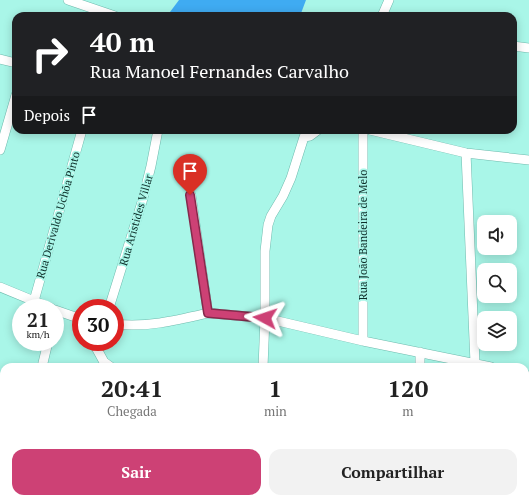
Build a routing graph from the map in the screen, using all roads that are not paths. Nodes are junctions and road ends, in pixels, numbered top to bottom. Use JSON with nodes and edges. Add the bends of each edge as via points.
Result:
{"nodes":[{"id":1,"x":68,"y":0,"type":"edge"},
{"id":2,"x":389,"y":0,"type":"edge"},
{"id":3,"x":103,"y":12,"type":"edge"},
{"id":4,"x":384,"y":12,"type":"edge"},
{"id":5,"x":517,"y":46,"type":"edge"},
{"id":6,"x":529,"y":48,"type":"edge"},
{"id":7,"x":0,"y":59,"type":"edge"},
{"id":8,"x":12,"y":63,"type":"edge"},
{"id":9,"x":12,"y":110,"type":"edge"},
{"id":10,"x":81,"y":134,"type":"edge"},
{"id":11,"x":157,"y":134,"type":"edge"},
{"id":12,"x":306,"y":134,"type":"edge"},
{"id":13,"x":363,"y":134,"type":"edge"},
{"id":14,"x":387,"y":134,"type":"edge"},
{"id":15,"x":0,"y":150,"type":"edge"},
{"id":16,"x":466,"y":153,"type":"junction"},
{"id":17,"x":529,"y":160,"type":"edge"},
{"id":18,"x":190,"y":195,"type":"dead end"},
{"id":19,"x":0,"y":287,"type":"edge"},
{"id":20,"x":29,"y":299,"type":"edge"},
{"id":21,"x":35,"y":299,"type":"edge"},
{"id":22,"x":112,"y":299,"type":"edge"},
{"id":23,"x":208,"y":313,"type":"junction"},
{"id":24,"x":265,"y":318,"type":"junction"},
{"id":25,"x":124,"y":325,"type":"edge"},
{"id":26,"x":363,"y":341,"type":"junction"},
{"id":27,"x":46,"y":351,"type":"edge"},
{"id":28,"x":98,"y":351,"type":"edge"},
{"id":29,"x":420,"y":352,"type":"junction"},
{"id":30,"x":43,"y":363,"type":"edge"},
{"id":31,"x":105,"y":363,"type":"edge"},
{"id":32,"x":263,"y":363,"type":"edge"},
{"id":33,"x":420,"y":363,"type":"edge"},
{"id":34,"x":470,"y":363,"type":"edge"},
{"id":35,"x":475,"y":363,"type":"edge"}],
"edges":[{"from":1,"to":3,"type":"street"},
{"from":2,"to":4,"type":"street"},
{"from":5,"to":6,"type":"street"},
{"from":7,"to":8,"type":"street"},
{"from":9,"to":15,"type":"street"},
{"from":10,"to":21,"type":"street","name":"Rua Derivaldo Uchõa Pinto"},
{"from":11,"to":22,"type":"street","name":"Rua Aristides Villar","via":[[142,202]]},
{"from":12,"to":24,"type":"street","via":[[291,178],[270,216],[268,225],[264,267]]},
{"from":13,"to":26,"type":"street","name":"Rua João Bandeira de Melo"},
{"from":14,"to":16,"type":"street"},
{"from":16,"to":17,"type":"street"},
{"from":16,"to":35,"type":"street"},
{"from":18,"to":23,"type":"street"},
{"from":19,"to":20,"type":"street"},
{"from":23,"to":24,"type":"street"},
{"from":23,"to":25,"type":"street","via":[[176,321]]},
{"from":24,"to":26,"type":"street"},
{"from":24,"to":32,"type":"street"},
{"from":26,"to":29,"type":"street"},
{"from":27,"to":30,"type":"street"},
{"from":28,"to":31,"type":"street"},
{"from":29,"to":33,"type":"street"},
{"from":29,"to":34,"type":"street"}]}
